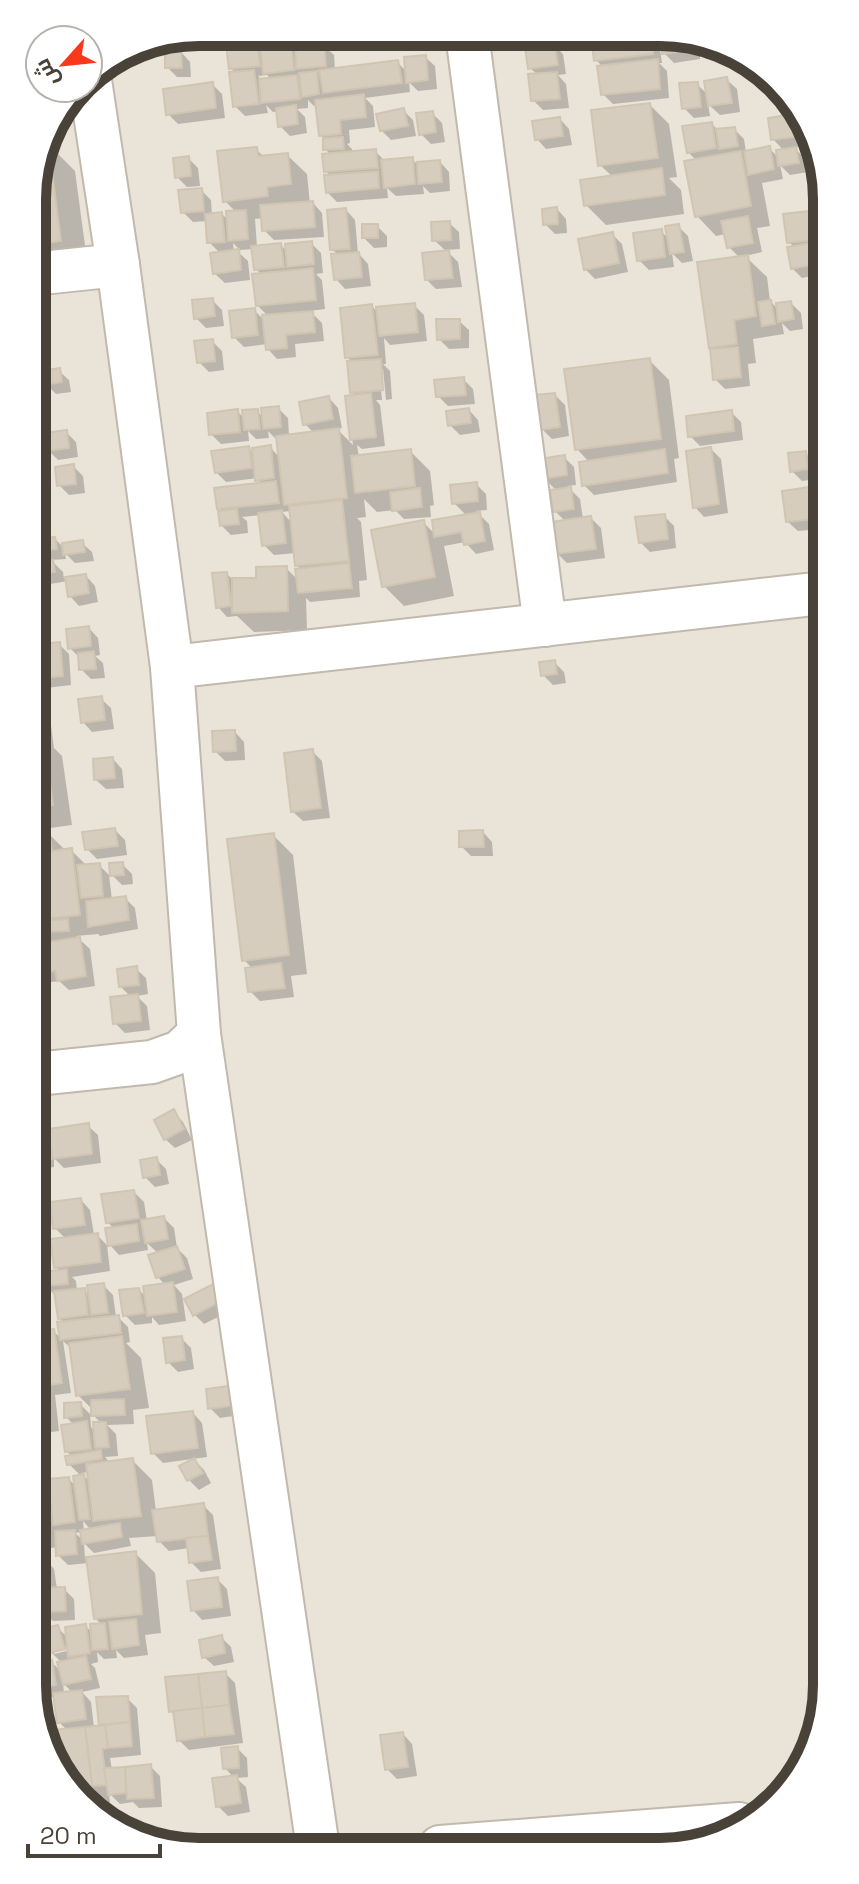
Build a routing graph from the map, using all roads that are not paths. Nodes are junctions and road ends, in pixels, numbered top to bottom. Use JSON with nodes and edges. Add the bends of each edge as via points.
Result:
{"nodes":[{"id":1,"x":469,"y":46,"type":"edge"},
{"id":2,"x":94,"y":104,"type":"edge"},
{"id":3,"x":118,"y":265,"type":"junction"},
{"id":4,"x":46,"y":273,"type":"edge"},
{"id":5,"x":813,"y":594,"type":"edge"},
{"id":6,"x":545,"y":625,"type":"junction"},
{"id":7,"x":172,"y":667,"type":"junction"},
{"id":8,"x":199,"y":1034,"type":"junction"},
{"id":9,"x":46,"y":1073,"type":"edge"},
{"id":10,"x":719,"y":1826,"type":"edge"},
{"id":11,"x":317,"y":1838,"type":"edge"},
{"id":12,"x":557,"y":1838,"type":"edge"}],
"edges":[{"from":1,"to":6,"type":"street"},
{"from":2,"to":3,"type":"street"},
{"from":3,"to":4,"type":"street"},
{"from":3,"to":7,"type":"street"},
{"from":5,"to":6,"type":"street"},
{"from":6,"to":7,"type":"street"},
{"from":7,"to":8,"type":"street"},
{"from":8,"to":9,"type":"street","via":[[180,1052],[152,1062]]},
{"from":8,"to":11,"type":"street"},
{"from":10,"to":12,"type":"street"}]}
